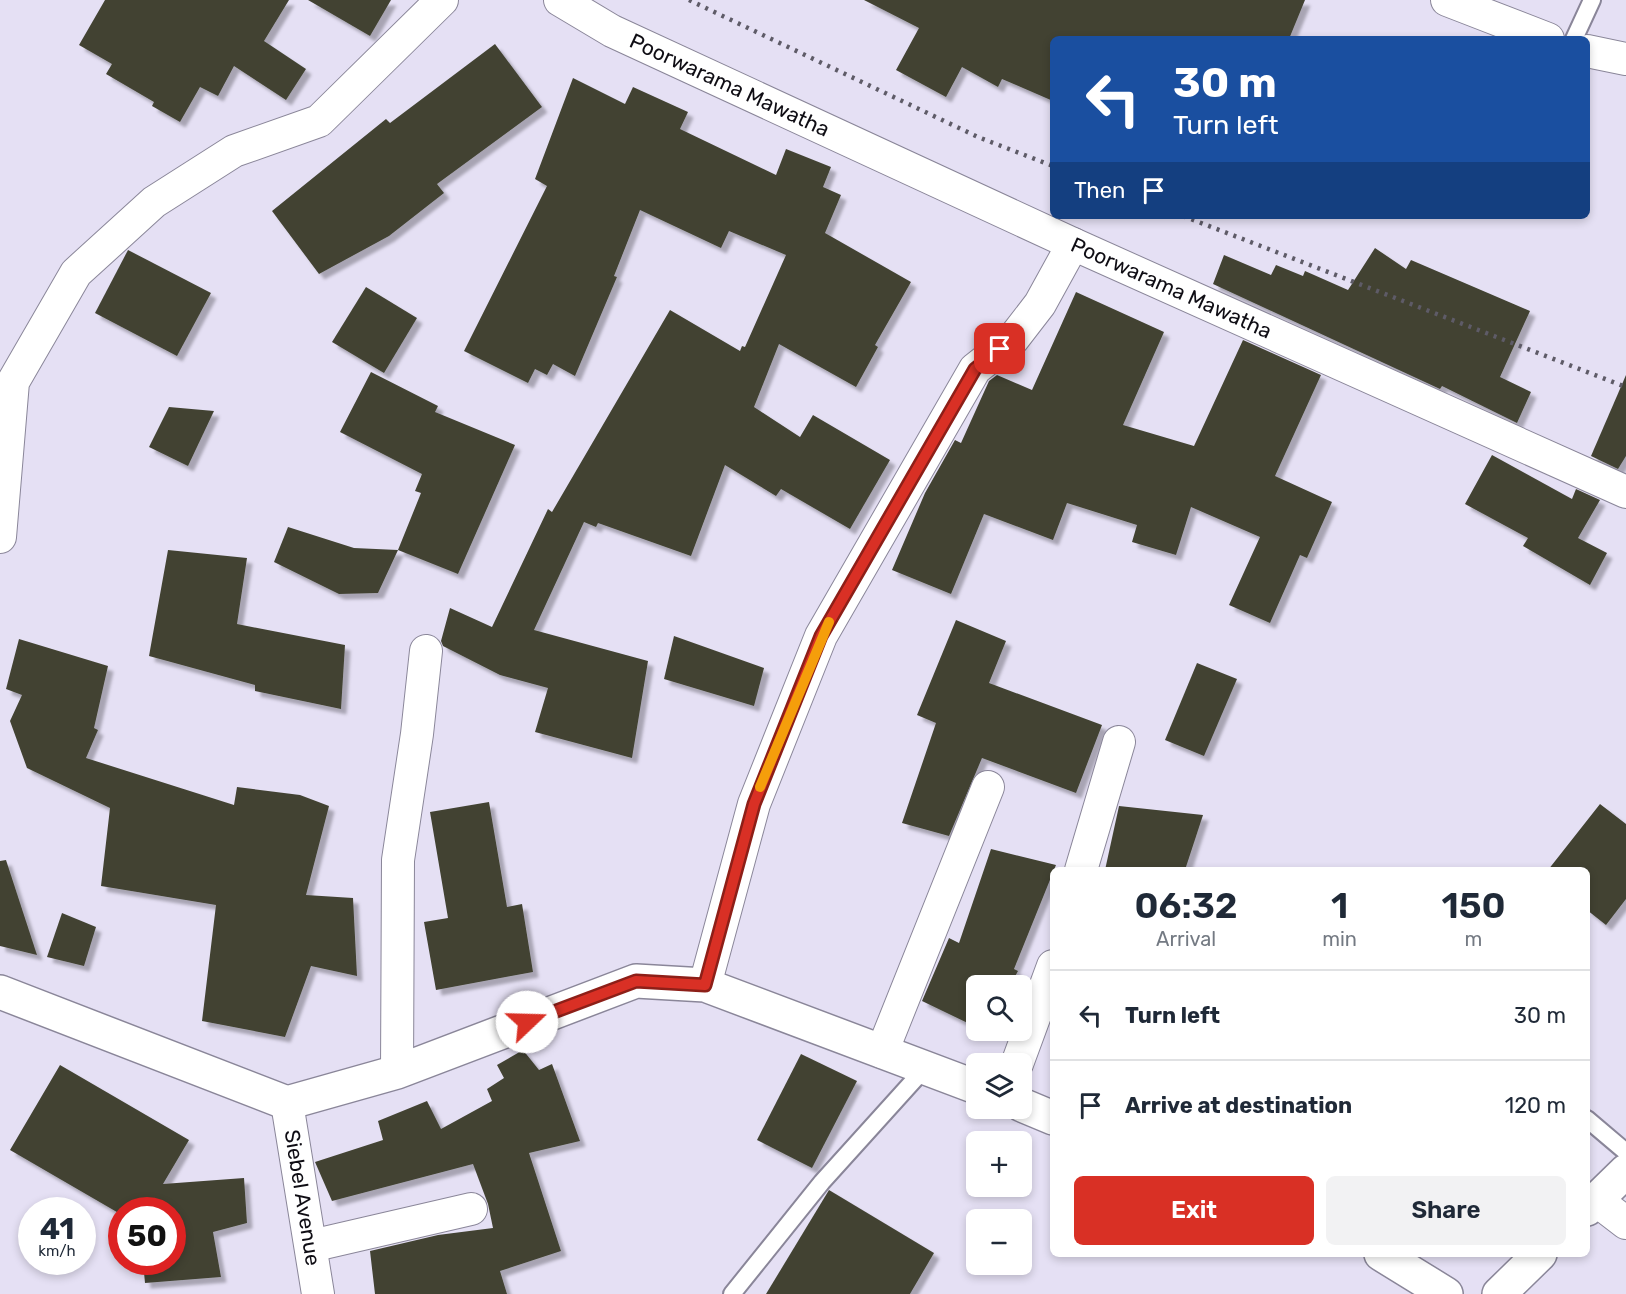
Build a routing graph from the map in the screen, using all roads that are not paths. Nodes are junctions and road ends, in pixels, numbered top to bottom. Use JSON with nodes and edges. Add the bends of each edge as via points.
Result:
{"nodes":[{"id":1,"x":442,"y":0,"type":"edge"},
{"id":2,"x":560,"y":0,"type":"edge"},
{"id":3,"x":1448,"y":0,"type":"edge"},
{"id":4,"x":1592,"y":0,"type":"edge"},
{"id":5,"x":1540,"y":36,"type":"edge"},
{"id":6,"x":1575,"y":36,"type":"edge"},
{"id":7,"x":1590,"y":52,"type":"edge"},
{"id":8,"x":1626,"y":59,"type":"edge"},
{"id":9,"x":1073,"y":244,"type":"junction"},
{"id":10,"x":1626,"y":492,"type":"edge"},
{"id":11,"x":0,"y":537,"type":"edge"},
{"id":12,"x":426,"y":651,"type":"dead end"},
{"id":13,"x":1119,"y":742,"type":"dead end"},
{"id":14,"x":988,"y":787,"type":"dead end"},
{"id":15,"x":1082,"y":867,"type":"edge"},
{"id":16,"x":1050,"y":974,"type":"edge"},
{"id":17,"x":705,"y":985,"type":"junction"},
{"id":18,"x":0,"y":992,"type":"edge"},
{"id":19,"x":882,"y":1052,"type":"junction"},
{"id":20,"x":1021,"y":1053,"type":"edge"},
{"id":21,"x":925,"y":1068,"type":"junction"},
{"id":22,"x":397,"y":1072,"type":"junction"},
{"id":23,"x":966,"y":1084,"type":"edge"},
{"id":24,"x":287,"y":1103,"type":"junction"},
{"id":25,"x":1032,"y":1109,"type":"edge"},
{"id":26,"x":1050,"y":1117,"type":"edge"},
{"id":27,"x":1590,"y":1122,"type":"edge"},
{"id":28,"x":1626,"y":1152,"type":"edge"},
{"id":29,"x":1626,"y":1171,"type":"edge"},
{"id":30,"x":1592,"y":1204,"type":"edge"},
{"id":31,"x":471,"y":1209,"type":"dead end"},
{"id":32,"x":1626,"y":1223,"type":"edge"},
{"id":33,"x":311,"y":1246,"type":"junction"},
{"id":34,"x":1386,"y":1257,"type":"edge"},
{"id":35,"x":1537,"y":1257,"type":"edge"},
{"id":36,"x":318,"y":1294,"type":"edge"},
{"id":37,"x":732,"y":1294,"type":"edge"},
{"id":38,"x":1446,"y":1294,"type":"edge"},
{"id":39,"x":1499,"y":1294,"type":"edge"}],
"edges":[{"from":1,"to":11,"type":"street","via":[[319,121],[234,151],[164,195],[76,273],[13,382]]},
{"from":2,"to":9,"type":"street","name":"Poorwarama Mawatha","via":[[612,31]]},
{"from":3,"to":5,"type":"street"},
{"from":4,"to":6,"type":"lane"},
{"from":7,"to":8,"type":"street"},
{"from":9,"to":10,"type":"street","name":"Poorwarama Mawatha"},
{"from":9,"to":17,"type":"street","via":[[1040,304],[1013,339],[975,369],[821,636],[754,804]]},
{"from":12,"to":22,"type":"street","via":[[398,860]]},
{"from":13,"to":15,"type":"street"},
{"from":14,"to":19,"type":"street"},
{"from":16,"to":20,"type":"street"},
{"from":17,"to":19,"type":"main road"},
{"from":17,"to":22,"type":"main road","via":[[636,981]]},
{"from":18,"to":24,"type":"main road"},
{"from":19,"to":21,"type":"main road"},
{"from":21,"to":23,"type":"main road"},
{"from":21,"to":37,"type":"lane","via":[[822,1182]]},
{"from":22,"to":24,"type":"main road"},
{"from":24,"to":33,"type":"street","name":"Siebel Avenue"},
{"from":25,"to":26,"type":"main road"},
{"from":27,"to":28,"type":"lane"},
{"from":29,"to":30,"type":"main road"},
{"from":30,"to":32,"type":"street"},
{"from":31,"to":33,"type":"street"},
{"from":33,"to":36,"type":"street","name":"Siebel Avenue"},
{"from":34,"to":38,"type":"main road"},
{"from":35,"to":39,"type":"main road"}]}
